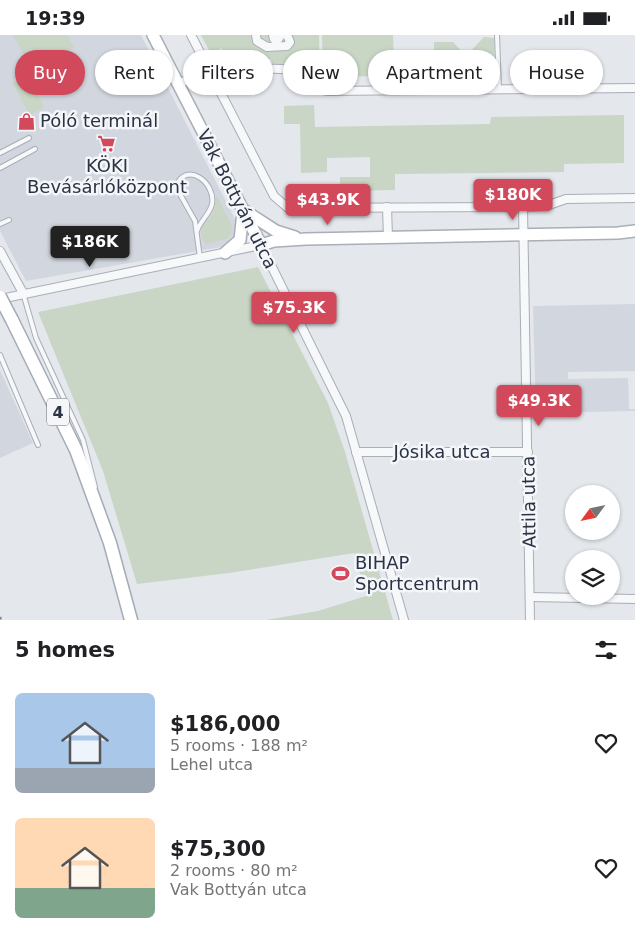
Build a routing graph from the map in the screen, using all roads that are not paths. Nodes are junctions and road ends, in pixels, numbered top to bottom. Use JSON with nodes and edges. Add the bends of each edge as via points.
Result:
{"nodes":[{"id":1,"x":153,"y":35,"type":"edge"},
{"id":2,"x":191,"y":35,"type":"edge"},
{"id":3,"x":256,"y":35,"type":"edge"},
{"id":4,"x":273,"y":35,"type":"edge"},
{"id":5,"x":281,"y":35,"type":"edge"},
{"id":6,"x":287,"y":35,"type":"edge"},
{"id":7,"x":497,"y":35,"type":"edge"},
{"id":8,"x":160,"y":50,"type":"edge"},
{"id":9,"x":199,"y":50,"type":"edge"},
{"id":10,"x":498,"y":50,"type":"edge"},
{"id":11,"x":273,"y":71,"type":"edge"},
{"id":12,"x":173,"y":75,"type":"edge"},
{"id":13,"x":183,"y":82,"type":"edge"},
{"id":14,"x":178,"y":84,"type":"junction"},
{"id":15,"x":635,"y":88,"type":"edge"},
{"id":16,"x":500,"y":90,"type":"edge"},
{"id":17,"x":368,"y":91,"type":"edge"},
{"id":18,"x":222,"y":95,"type":"edge"},
{"id":19,"x":29,"y":138,"type":"dead end"},
{"id":20,"x":35,"y":149,"type":"dead end"},
{"id":21,"x":0,"y":153,"type":"edge"},
{"id":22,"x":0,"y":168,"type":"edge"},
{"id":23,"x":635,"y":198,"type":"edge"},
{"id":24,"x":387,"y":207,"type":"junction"},
{"id":25,"x":523,"y":207,"type":"junction"},
{"id":26,"x":244,"y":210,"type":"junction"},
{"id":27,"x":9,"y":220,"type":"dead end"},
{"id":28,"x":0,"y":224,"type":"edge"},
{"id":29,"x":197,"y":231,"type":"junction"},
{"id":30,"x":635,"y":231,"type":"edge"},
{"id":31,"x":524,"y":235,"type":"junction"},
{"id":32,"x":388,"y":238,"type":"junction"},
{"id":33,"x":306,"y":239,"type":"junction"},
{"id":34,"x":261,"y":245,"type":"junction"},
{"id":35,"x":0,"y":251,"type":"edge"},
{"id":36,"x":225,"y":253,"type":"junction"},
{"id":37,"x":200,"y":258,"type":"junction"},
{"id":38,"x":23,"y":293,"type":"junction"},
{"id":39,"x":0,"y":298,"type":"edge"},
{"id":40,"x":0,"y":355,"type":"edge"},
{"id":41,"x":38,"y":445,"type":"dead end"},
{"id":42,"x":356,"y":451,"type":"junction"},
{"id":43,"x":528,"y":451,"type":"junction"},
{"id":44,"x":98,"y":507,"type":"junction"},
{"id":45,"x":530,"y":597,"type":"junction"},
{"id":46,"x":635,"y":599,"type":"edge"},
{"id":47,"x":131,"y":620,"type":"edge"},
{"id":48,"x":404,"y":620,"type":"edge"},
{"id":49,"x":530,"y":620,"type":"edge"}],
"edges":[{"from":1,"to":8,"type":"street","name":"Vak Bottyán utca"},
{"from":2,"to":9,"type":"street"},
{"from":3,"to":6,"type":"street","via":[[257,41],[267,47],[288,46]]},
{"from":4,"to":5,"type":"street","via":[[276,41]]},
{"from":7,"to":10,"type":"lane"},
{"from":11,"to":17,"type":"street","via":[[294,71],[320,90]]},
{"from":12,"to":14,"type":"street","name":"Vak Bottyán utca"},
{"from":13,"to":14,"type":"street"},
{"from":14,"to":26,"type":"street","name":"Vak Bottyán utca"},
{"from":15,"to":16,"type":"street"},
{"from":18,"to":24,"type":"street","via":[[274,196],[282,205],[297,208]]},
{"from":19,"to":21,"type":"lane"},
{"from":20,"to":22,"type":"lane"},
{"from":23,"to":25,"type":"street","via":[[566,199],[546,206]]},
{"from":24,"to":25,"type":"street"},
{"from":24,"to":32,"type":"street"},
{"from":25,"to":31,"type":"street","name":"Attila utca"},
{"from":26,"to":33,"type":"street","via":[[276,231]]},
{"from":26,"to":34,"type":"street","name":"Vak Bottyán utca"},
{"from":26,"to":36,"type":"street","via":[[240,240]]},
{"from":27,"to":28,"type":"lane"},
{"from":29,"to":29,"type":"lane","via":[[212,204],[211,192],[202,178],[195,174],[186,175],[178,180],[176,187],[195,221]]},
{"from":29,"to":37,"type":"lane"},
{"from":30,"to":31,"type":"street"},
{"from":31,"to":32,"type":"street"},
{"from":31,"to":43,"type":"street","name":"Attila utca"},
{"from":32,"to":33,"type":"street"},
{"from":33,"to":34,"type":"street"},
{"from":34,"to":36,"type":"street"},
{"from":34,"to":42,"type":"street","name":"Vak Bottyán utca","via":[[340,402]]},
{"from":35,"to":38,"type":"street"},
{"from":36,"to":37,"type":"street"},
{"from":37,"to":38,"type":"street"},
{"from":38,"to":39,"type":"street"},
{"from":38,"to":44,"type":"lane","via":[[36,339],[83,440]]},
{"from":39,"to":44,"type":"main road","number":"4","bridge":true,"via":[[76,450]]},
{"from":40,"to":41,"type":"lane"},
{"from":42,"to":43,"type":"street","name":"Jósika utca"},
{"from":42,"to":48,"type":"street","name":"Vak Bottyán utca"},
{"from":43,"to":45,"type":"street","name":"Attila utca"},
{"from":44,"to":47,"type":"main road","number":"4"},
{"from":45,"to":46,"type":"street"},
{"from":45,"to":49,"type":"street","name":"Attila utca"}]}
